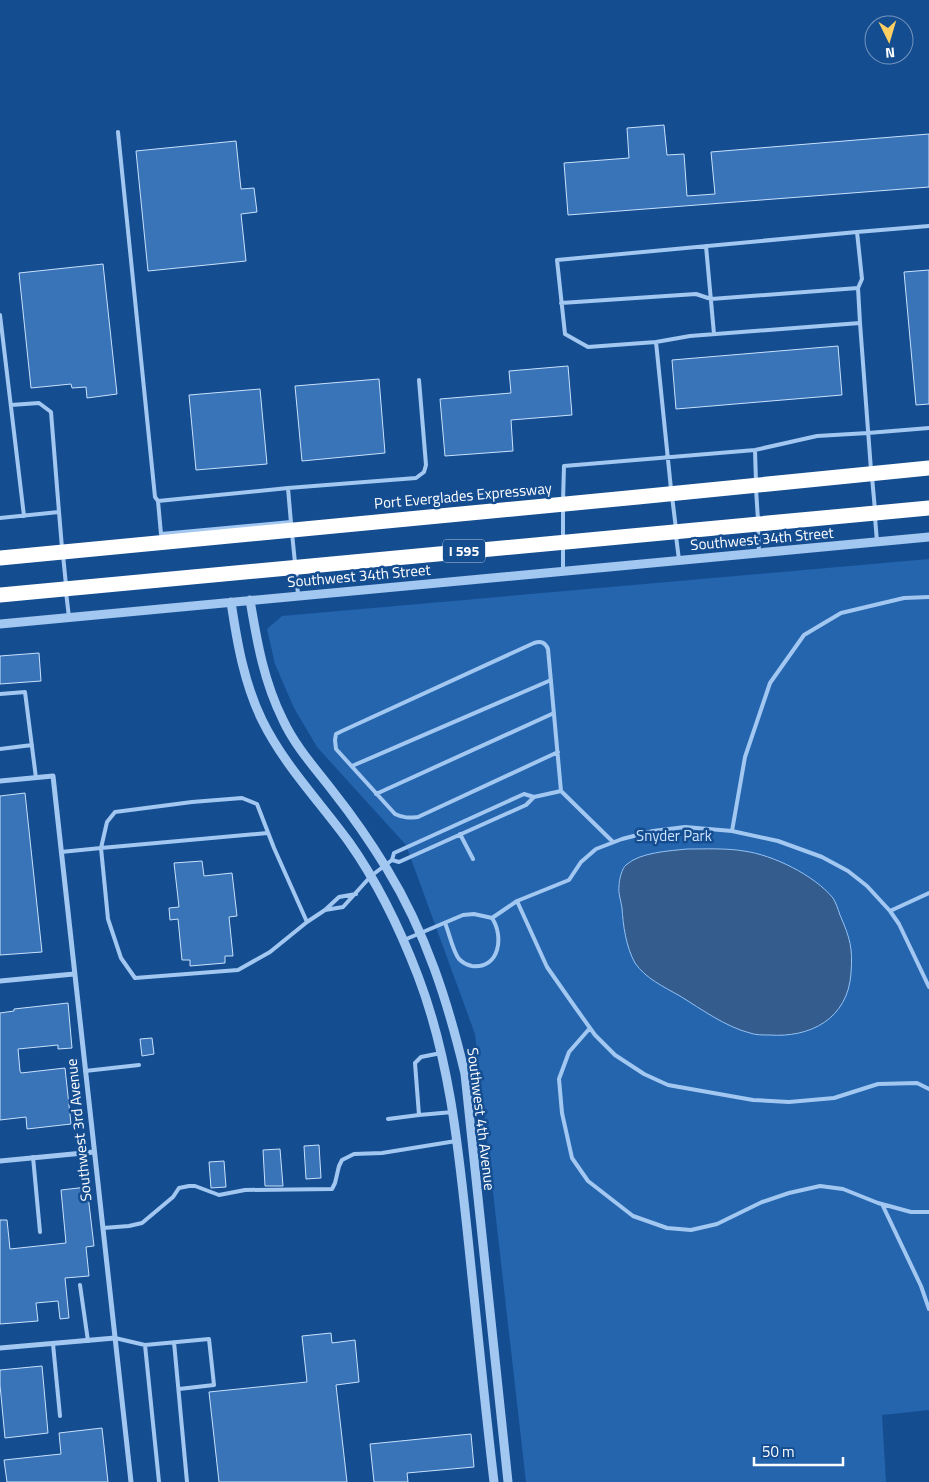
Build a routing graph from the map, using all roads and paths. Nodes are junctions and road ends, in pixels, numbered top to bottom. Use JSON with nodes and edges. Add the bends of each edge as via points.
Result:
{"nodes":[{"id":1,"x":118,"y":132,"type":"dead end"},
{"id":2,"x":929,"y":226,"type":"edge"},
{"id":3,"x":858,"y":232,"type":"junction"},
{"id":4,"x":706,"y":246,"type":"junction"},
{"id":5,"x":858,"y":288,"type":"junction"},
{"id":6,"x":711,"y":299,"type":"junction"},
{"id":7,"x":562,"y":303,"type":"junction"},
{"id":8,"x":0,"y":315,"type":"edge"},
{"id":9,"x":860,"y":323,"type":"junction"},
{"id":10,"x":714,"y":334,"type":"junction"},
{"id":11,"x":656,"y":342,"type":"junction"},
{"id":12,"x":419,"y":380,"type":"dead end"},
{"id":13,"x":11,"y":405,"type":"junction"},
{"id":14,"x":929,"y":428,"type":"edge"},
{"id":15,"x":868,"y":434,"type":"junction"},
{"id":16,"x":755,"y":450,"type":"junction"},
{"id":17,"x":668,"y":456,"type":"junction"},
{"id":18,"x":929,"y":468,"type":"edge"},
{"id":19,"x":288,"y":488,"type":"junction"},
{"id":20,"x":158,"y":501,"type":"junction"},
{"id":21,"x":929,"y":508,"type":"edge"},
{"id":22,"x":59,"y":512,"type":"junction"},
{"id":23,"x":24,"y":516,"type":"junction"},
{"id":24,"x":0,"y":518,"type":"edge"},
{"id":25,"x":291,"y":522,"type":"junction"},
{"id":26,"x":929,"y":537,"type":"edge"},
{"id":27,"x":878,"y":542,"type":"junction"},
{"id":28,"x":759,"y":553,"type":"junction"},
{"id":29,"x":0,"y":558,"type":"edge"},
{"id":30,"x":679,"y":560,"type":"junction"},
{"id":31,"x":563,"y":571,"type":"junction"},
{"id":32,"x":0,"y":595,"type":"edge"},
{"id":33,"x":298,"y":595,"type":"junction"},
{"id":34,"x":929,"y":597,"type":"edge"},
{"id":35,"x":250,"y":600,"type":"junction"},
{"id":36,"x":231,"y":602,"type":"junction"},
{"id":37,"x":69,"y":617,"type":"junction"},
{"id":38,"x":0,"y":624,"type":"edge"},
{"id":39,"x":551,"y":680,"type":"junction"},
{"id":40,"x":0,"y":694,"type":"edge"},
{"id":41,"x":554,"y":713,"type":"junction"},
{"id":42,"x":32,"y":745,"type":"junction"},
{"id":43,"x":0,"y":748,"type":"edge"},
{"id":44,"x":558,"y":752,"type":"junction"},
{"id":45,"x":352,"y":766,"type":"junction"},
{"id":46,"x":36,"y":778,"type":"junction"},
{"id":47,"x":0,"y":781,"type":"edge"},
{"id":48,"x":561,"y":791,"type":"junction"},
{"id":49,"x":376,"y":794,"type":"junction"},
{"id":50,"x":534,"y":797,"type":"junction"},
{"id":51,"x":732,"y":831,"type":"junction"},
{"id":52,"x":268,"y":833,"type":"junction"},
{"id":53,"x":460,"y":834,"type":"junction"},
{"id":54,"x":613,"y":842,"type":"junction"},
{"id":55,"x":101,"y":848,"type":"junction"},
{"id":56,"x":61,"y":852,"type":"junction"},
{"id":57,"x":473,"y":859,"type":"dead end"},
{"id":58,"x":392,"y":860,"type":"junction"},
{"id":59,"x":384,"y":866,"type":"junction"},
{"id":60,"x":371,"y":876,"type":"junction"},
{"id":61,"x":929,"y":893,"type":"edge"},
{"id":62,"x":356,"y":894,"type":"junction"},
{"id":63,"x":517,"y":901,"type":"junction"},
{"id":64,"x":325,"y":910,"type":"junction"},
{"id":65,"x":890,"y":911,"type":"junction"},
{"id":66,"x":492,"y":918,"type":"junction"},
{"id":67,"x":307,"y":922,"type":"junction"},
{"id":68,"x":445,"y":922,"type":"junction"},
{"id":69,"x":420,"y":934,"type":"junction"},
{"id":70,"x":404,"y":940,"type":"junction"},
{"id":71,"x":74,"y":974,"type":"junction"},
{"id":72,"x":0,"y":981,"type":"edge"},
{"id":73,"x":929,"y":987,"type":"edge"},
{"id":74,"x":590,"y":1028,"type":"junction"},
{"id":75,"x":441,"y":1053,"type":"junction"},
{"id":76,"x":139,"y":1065,"type":"dead end"},
{"id":77,"x":85,"y":1071,"type":"junction"},
{"id":78,"x":929,"y":1089,"type":"edge"},
{"id":79,"x":453,"y":1112,"type":"junction"},
{"id":80,"x":418,"y":1115,"type":"junction"},
{"id":81,"x":388,"y":1119,"type":"dead end"},
{"id":82,"x":457,"y":1141,"type":"junction"},
{"id":83,"x":94,"y":1152,"type":"junction"},
{"id":84,"x":33,"y":1158,"type":"junction"},
{"id":85,"x":0,"y":1160,"type":"edge"},
{"id":86,"x":882,"y":1204,"type":"junction"},
{"id":87,"x":929,"y":1212,"type":"edge"},
{"id":88,"x":103,"y":1228,"type":"junction"},
{"id":89,"x":40,"y":1232,"type":"dead end"},
{"id":90,"x":80,"y":1285,"type":"dead end"},
{"id":91,"x":929,"y":1309,"type":"edge"},
{"id":92,"x":115,"y":1338,"type":"junction"},
{"id":93,"x":88,"y":1341,"type":"junction"},
{"id":94,"x":174,"y":1342,"type":"junction"},
{"id":95,"x":53,"y":1344,"type":"junction"},
{"id":96,"x":145,"y":1346,"type":"junction"},
{"id":97,"x":0,"y":1348,"type":"edge"},
{"id":98,"x":179,"y":1389,"type":"junction"},
{"id":99,"x":60,"y":1416,"type":"dead end"},
{"id":100,"x":131,"y":1482,"type":"edge"},
{"id":101,"x":159,"y":1482,"type":"edge"},
{"id":102,"x":187,"y":1482,"type":"edge"},
{"id":103,"x":494,"y":1482,"type":"edge"},
{"id":104,"x":508,"y":1482,"type":"edge"}],
"edges":[{"from":1,"to":20,"type":"lane","via":[[155,497]]},
{"from":2,"to":3,"type":"lane"},
{"from":3,"to":4,"type":"lane"},
{"from":3,"to":5,"type":"lane","via":[[862,279]]},
{"from":4,"to":6,"type":"lane"},
{"from":4,"to":7,"type":"lane","via":[[557,260]]},
{"from":5,"to":6,"type":"lane"},
{"from":5,"to":9,"type":"lane"},
{"from":6,"to":7,"type":"lane","via":[[696,294]]},
{"from":6,"to":10,"type":"lane"},
{"from":7,"to":11,"type":"lane","via":[[564,334],[588,347]]},
{"from":8,"to":13,"type":"lane"},
{"from":9,"to":10,"type":"lane"},
{"from":9,"to":15,"type":"lane"},
{"from":10,"to":11,"type":"lane"},
{"from":11,"to":17,"type":"lane"},
{"from":12,"to":19,"type":"lane","via":[[424,472],[416,478]]},
{"from":13,"to":22,"type":"lane","via":[[39,403],[51,412]]},
{"from":13,"to":23,"type":"lane"},
{"from":14,"to":15,"type":"lane"},
{"from":15,"to":16,"type":"lane","via":[[817,436]]},
{"from":15,"to":27,"type":"lane"},
{"from":16,"to":17,"type":"lane"},
{"from":16,"to":28,"type":"lane"},
{"from":17,"to":30,"type":"lane"},
{"from":17,"to":31,"type":"lane","via":[[564,466]]},
{"from":18,"to":29,"type":"highway","name":"Port Everglades Expressway","bridge":true},
{"from":19,"to":20,"type":"lane"},
{"from":19,"to":25,"type":"lane"},
{"from":20,"to":25,"type":"lane","via":[[161,534]]},
{"from":21,"to":32,"type":"highway","number":"I 595","bridge":true},
{"from":22,"to":23,"type":"lane"},
{"from":22,"to":37,"type":"lane"},
{"from":23,"to":24,"type":"lane"},
{"from":25,"to":33,"type":"lane"},
{"from":26,"to":27,"type":"street","name":"Southwest 34th Street"},
{"from":27,"to":28,"type":"street","name":"Southwest 34th Street"},
{"from":28,"to":30,"type":"street","name":"Southwest 34th Street"},
{"from":30,"to":31,"type":"street","name":"Southwest 34th Street"},
{"from":31,"to":33,"type":"street","name":"Southwest 34th Street"},
{"from":33,"to":35,"type":"street","name":"Southwest 34th Street"},
{"from":34,"to":51,"type":"lane","via":[[904,598],[841,613],[804,635],[770,683],[745,758]]},
{"from":35,"to":36,"type":"street","name":"Southwest 34th Street"},
{"from":35,"to":59,"type":"street","name":"Southwest 4th Avenue","via":[[259,654],[283,721],[360,827]]},
{"from":36,"to":37,"type":"street","name":"Southwest 34th Street"},
{"from":36,"to":60,"type":"street","name":"Southwest 4th Avenue","via":[[246,679],[262,719],[283,756]]},
{"from":37,"to":38,"type":"street","name":"Southwest 34th Street"},
{"from":39,"to":41,"type":"lane"},
{"from":39,"to":45,"type":"lane"},
{"from":39,"to":45,"type":"lane","via":[[546,644],[534,643],[336,734],[336,748]]},
{"from":40,"to":42,"type":"lane","via":[[25,692]]},
{"from":41,"to":44,"type":"lane"},
{"from":41,"to":49,"type":"lane"},
{"from":42,"to":43,"type":"lane"},
{"from":42,"to":46,"type":"lane"},
{"from":44,"to":48,"type":"lane"},
{"from":44,"to":49,"type":"lane","via":[[418,817],[400,817]]},
{"from":45,"to":49,"type":"lane"},
{"from":46,"to":47,"type":"street"},
{"from":46,"to":56,"type":"street","name":"Southwest 3rd Avenue","via":[[53,776]]},
{"from":48,"to":50,"type":"lane"},
{"from":48,"to":54,"type":"lane"},
{"from":50,"to":53,"type":"lane","via":[[526,805]]},
{"from":50,"to":58,"type":"lane","via":[[524,794],[394,853]]},
{"from":51,"to":54,"type":"lane","via":[[685,827],[652,831]]},
{"from":51,"to":65,"type":"lane","via":[[778,841],[822,857],[867,886]]},
{"from":52,"to":55,"type":"lane"},
{"from":52,"to":55,"type":"lane","via":[[257,804],[242,798],[192,802],[115,812],[107,822]]},
{"from":52,"to":67,"type":"lane"},
{"from":53,"to":57,"type":"lane"},
{"from":53,"to":58,"type":"lane","via":[[399,862]]},
{"from":54,"to":63,"type":"lane","via":[[596,848],[569,880]]},
{"from":55,"to":56,"type":"lane"},
{"from":55,"to":67,"type":"lane","via":[[108,919],[121,958],[135,978],[238,970],[270,952]]},
{"from":56,"to":71,"type":"street","name":"Southwest 3rd Avenue"},
{"from":58,"to":59,"type":"lane"},
{"from":59,"to":60,"type":"lane"},
{"from":59,"to":69,"type":"street","name":"Southwest 4th Avenue"},
{"from":60,"to":62,"type":"lane"},
{"from":60,"to":70,"type":"street","name":"Southwest 4th Avenue"},
{"from":61,"to":65,"type":"lane"},
{"from":62,"to":64,"type":"lane","via":[[339,898]]},
{"from":62,"to":64,"type":"lane","via":[[343,907]]},
{"from":63,"to":66,"type":"lane"},
{"from":63,"to":74,"type":"lane","via":[[548,967]]},
{"from":64,"to":67,"type":"lane"},
{"from":65,"to":73,"type":"lane"},
{"from":66,"to":68,"type":"lane","via":[[474,914]]},
{"from":66,"to":68,"type":"lane","via":[[497,925],[498,948],[493,958],[475,966],[458,958]]},
{"from":68,"to":69,"type":"lane"},
{"from":69,"to":70,"type":"lane"},
{"from":69,"to":104,"type":"street","name":"Southwest 4th Avenue","via":[[442,987],[465,1074]]},
{"from":70,"to":75,"type":"street","name":"Southwest 4th Avenue"},
{"from":71,"to":72,"type":"street"},
{"from":71,"to":77,"type":"street","name":"Southwest 3rd Avenue"},
{"from":74,"to":78,"type":"lane","via":[[615,1056],[668,1085],[753,1100],[789,1102],[834,1098],[878,1084],[918,1083]]},
{"from":74,"to":86,"type":"lane","via":[[569,1052],[559,1079],[562,1113],[572,1158],[588,1181],[633,1216],[667,1228],[691,1230],[717,1224],[790,1192],[820,1186],[843,1189]]},
{"from":75,"to":79,"type":"street","name":"Southwest 4th Avenue"},
{"from":75,"to":80,"type":"lane","via":[[421,1057],[414,1063]]},
{"from":76,"to":77,"type":"lane"},
{"from":77,"to":83,"type":"street","name":"Southwest 3rd Avenue"},
{"from":79,"to":80,"type":"lane"},
{"from":79,"to":82,"type":"street","name":"Southwest 4th Avenue"},
{"from":80,"to":81,"type":"lane"},
{"from":82,"to":88,"type":"lane","via":[[382,1153],[354,1154],[342,1160],[332,1188],[245,1190],[219,1195],[196,1186],[179,1188],[142,1223]]},
{"from":82,"to":103,"type":"street","name":"Southwest 4th Avenue"},
{"from":83,"to":84,"type":"street"},
{"from":83,"to":88,"type":"street","name":"Southwest 3rd Avenue"},
{"from":84,"to":85,"type":"street"},
{"from":84,"to":89,"type":"lane"},
{"from":86,"to":87,"type":"lane","via":[[911,1212]]},
{"from":86,"to":91,"type":"lane"},
{"from":88,"to":92,"type":"street","name":"Southwest 3rd Avenue"},
{"from":90,"to":93,"type":"lane"},
{"from":92,"to":93,"type":"street"},
{"from":92,"to":96,"type":"lane"},
{"from":92,"to":100,"type":"street","name":"Southwest 3rd Avenue"},
{"from":93,"to":95,"type":"street"},
{"from":94,"to":96,"type":"lane"},
{"from":94,"to":98,"type":"lane"},
{"from":94,"to":98,"type":"lane","via":[[209,1339],[214,1385]]},
{"from":95,"to":97,"type":"street"},
{"from":95,"to":99,"type":"lane"},
{"from":96,"to":101,"type":"lane"},
{"from":98,"to":102,"type":"lane"}]}
